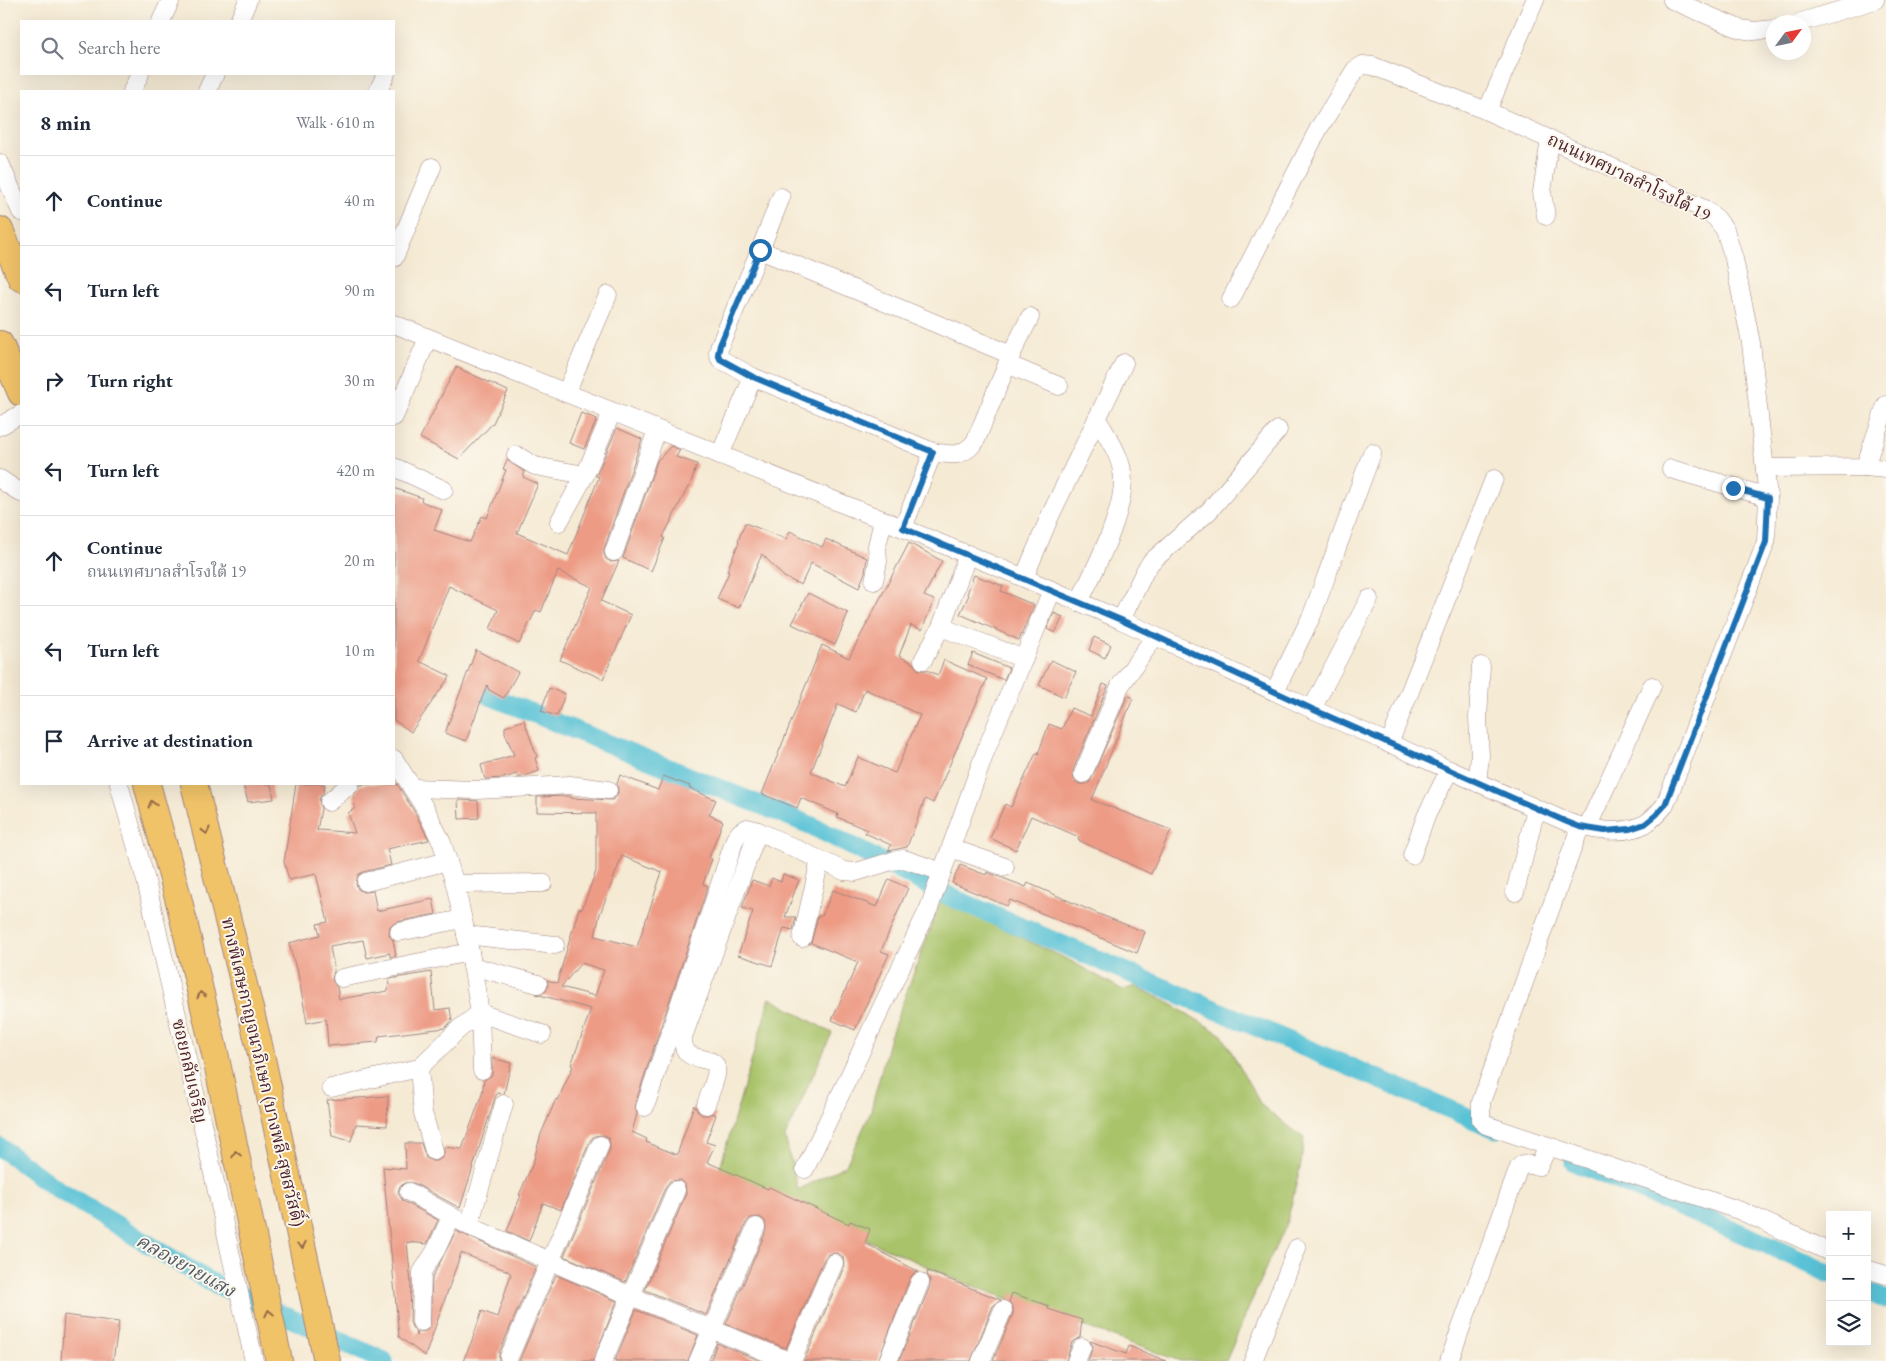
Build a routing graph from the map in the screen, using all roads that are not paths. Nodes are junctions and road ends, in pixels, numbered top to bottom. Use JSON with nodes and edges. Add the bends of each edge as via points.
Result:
{"nodes":[{"id":1,"x":248,"y":0,"type":"edge"},
{"id":2,"x":1535,"y":0,"type":"edge"},
{"id":3,"x":1672,"y":0,"type":"edge"},
{"id":4,"x":1874,"y":0,"type":"edge"},
{"id":5,"x":170,"y":2,"type":"dead end"},
{"id":6,"x":1811,"y":19,"type":"edge"},
{"id":7,"x":162,"y":20,"type":"edge"},
{"id":8,"x":239,"y":20,"type":"edge"},
{"id":9,"x":1766,"y":30,"type":"edge"},
{"id":10,"x":140,"y":75,"type":"edge"},
{"id":11,"x":215,"y":75,"type":"edge"},
{"id":12,"x":386,"y":75,"type":"edge"},
{"id":13,"x":132,"y":90,"type":"edge"},
{"id":14,"x":207,"y":90,"type":"edge"},
{"id":15,"x":378,"y":90,"type":"edge"},
{"id":16,"x":1487,"y":111,"type":"junction"},
{"id":17,"x":1550,"y":139,"type":"junction"},
{"id":18,"x":0,"y":163,"type":"edge"},
{"id":19,"x":432,"y":167,"type":"dead end"},
{"id":20,"x":781,"y":197,"type":"dead end"},
{"id":21,"x":20,"y":210,"type":"edge"},
{"id":22,"x":1546,"y":216,"type":"dead end"},
{"id":23,"x":0,"y":230,"type":"edge"},
{"id":24,"x":760,"y":250,"type":"junction"},
{"id":25,"x":395,"y":256,"type":"edge"},
{"id":26,"x":20,"y":276,"type":"edge"},
{"id":27,"x":608,"y":295,"type":"dead end"},
{"id":28,"x":1231,"y":299,"type":"dead end"},
{"id":29,"x":1030,"y":317,"type":"dead end"},
{"id":30,"x":395,"y":324,"type":"edge"},
{"id":31,"x":428,"y":338,"type":"junction"},
{"id":32,"x":0,"y":344,"type":"edge"},
{"id":33,"x":1009,"y":360,"type":"junction"},
{"id":34,"x":1124,"y":362,"type":"dead end"},
{"id":35,"x":753,"y":377,"type":"junction"},
{"id":36,"x":1059,"y":386,"type":"dead end"},
{"id":37,"x":20,"y":392,"type":"edge"},
{"id":38,"x":566,"y":393,"type":"junction"},
{"id":39,"x":1886,"y":405,"type":"edge"},
{"id":40,"x":612,"y":412,"type":"junction"},
{"id":41,"x":20,"y":415,"type":"edge"},
{"id":42,"x":395,"y":415,"type":"edge"},
{"id":43,"x":1097,"y":418,"type":"junction"},
{"id":44,"x":0,"y":426,"type":"edge"},
{"id":45,"x":657,"y":430,"type":"junction"},
{"id":46,"x":1278,"y":430,"type":"dead end"},
{"id":47,"x":933,"y":452,"type":"junction"},
{"id":48,"x":1372,"y":453,"type":"dead end"},
{"id":49,"x":516,"y":455,"type":"dead end"},
{"id":50,"x":720,"y":455,"type":"junction"},
{"id":51,"x":395,"y":467,"type":"edge"},
{"id":52,"x":1865,"y":467,"type":"junction"},
{"id":53,"x":1765,"y":468,"type":"junction"},
{"id":54,"x":1671,"y":469,"type":"dead end"},
{"id":55,"x":1886,"y":469,"type":"edge"},
{"id":56,"x":585,"y":475,"type":"junction"},
{"id":57,"x":0,"y":479,"type":"edge"},
{"id":58,"x":1494,"y":479,"type":"dead end"},
{"id":59,"x":444,"y":490,"type":"dead end"},
{"id":60,"x":20,"y":492,"type":"edge"},
{"id":61,"x":1768,"y":498,"type":"junction"},
{"id":62,"x":883,"y":520,"type":"junction"},
{"id":63,"x":559,"y":522,"type":"dead end"},
{"id":64,"x":903,"y":528,"type":"junction"},
{"id":65,"x":614,"y":552,"type":"dead end"},
{"id":66,"x":968,"y":554,"type":"junction"},
{"id":67,"x":1024,"y":578,"type":"junction"},
{"id":68,"x":874,"y":581,"type":"dead end"},
{"id":69,"x":1052,"y":590,"type":"junction"},
{"id":70,"x":1369,"y":599,"type":"dead end"},
{"id":71,"x":1080,"y":602,"type":"junction"},
{"id":72,"x":1121,"y":620,"type":"junction"},
{"id":73,"x":941,"y":627,"type":"junction"},
{"id":74,"x":1155,"y":636,"type":"junction"},
{"id":75,"x":1024,"y":659,"type":"junction"},
{"id":76,"x":923,"y":660,"type":"dead end"},
{"id":77,"x":1481,"y":666,"type":"dead end"},
{"id":78,"x":1652,"y":686,"type":"dead end"},
{"id":79,"x":1276,"y":691,"type":"junction"},
{"id":80,"x":1312,"y":709,"type":"junction"},
{"id":81,"x":1389,"y":744,"type":"junction"},
{"id":82,"x":395,"y":760,"type":"edge"},
{"id":83,"x":1449,"y":771,"type":"junction"},
{"id":84,"x":1083,"y":774,"type":"dead end"},
{"id":85,"x":1477,"y":783,"type":"junction"},
{"id":86,"x":119,"y":785,"type":"edge"},
{"id":87,"x":147,"y":785,"type":"edge"},
{"id":88,"x":194,"y":785,"type":"edge"},
{"id":89,"x":349,"y":785,"type":"edge"},
{"id":90,"x":412,"y":788,"type":"junction"},
{"id":91,"x":608,"y":790,"type":"dead end"},
{"id":92,"x":329,"y":802,"type":"dead end"},
{"id":93,"x":1536,"y":809,"type":"junction"},
{"id":94,"x":1584,"y":827,"type":"junction"},
{"id":95,"x":950,"y":848,"type":"junction"},
{"id":96,"x":1412,"y":855,"type":"dead end"},
{"id":97,"x":820,"y":860,"type":"junction"},
{"id":98,"x":448,"y":861,"type":"junction"},
{"id":99,"x":1005,"y":867,"type":"dead end"},
{"id":100,"x":942,"y":872,"type":"junction"},
{"id":101,"x":366,"y":882,"type":"dead end"},
{"id":102,"x":455,"y":884,"type":"junction"},
{"id":103,"x":543,"y":884,"type":"dead end"},
{"id":104,"x":1515,"y":892,"type":"dead end"},
{"id":105,"x":399,"y":932,"type":"dead end"},
{"id":106,"x":802,"y":938,"type":"dead end"},
{"id":107,"x":467,"y":943,"type":"junction"},
{"id":108,"x":555,"y":945,"type":"dead end"},
{"id":109,"x":342,"y":978,"type":"dead end"},
{"id":110,"x":538,"y":984,"type":"dead end"},
{"id":111,"x":693,"y":988,"type":"junction"},
{"id":112,"x":480,"y":1013,"type":"junction"},
{"id":113,"x":542,"y":1034,"type":"dead end"},
{"id":114,"x":419,"y":1068,"type":"junction"},
{"id":115,"x":482,"y":1070,"type":"dead end"},
{"id":116,"x":331,"y":1088,"type":"dead end"},
{"id":117,"x":504,"y":1104,"type":"dead end"},
{"id":118,"x":706,"y":1105,"type":"dead end"},
{"id":119,"x":645,"y":1107,"type":"dead end"},
{"id":120,"x":600,"y":1145,"type":"dead end"},
{"id":121,"x":1548,"y":1146,"type":"junction"},
{"id":122,"x":434,"y":1151,"type":"dead end"},
{"id":123,"x":805,"y":1169,"type":"dead end"},
{"id":124,"x":676,"y":1190,"type":"dead end"},
{"id":125,"x":408,"y":1192,"type":"dead end"},
{"id":126,"x":451,"y":1217,"type":"junction"},
{"id":127,"x":469,"y":1226,"type":"junction"},
{"id":128,"x":756,"y":1227,"type":"dead end"},
{"id":129,"x":1297,"y":1248,"type":"dead end"},
{"id":130,"x":1826,"y":1250,"type":"edge"},
{"id":131,"x":550,"y":1261,"type":"junction"},
{"id":132,"x":834,"y":1263,"type":"dead end"},
{"id":133,"x":1871,"y":1269,"type":"edge"},
{"id":134,"x":1886,"y":1275,"type":"edge"},
{"id":135,"x":920,"y":1282,"type":"dead end"},
{"id":136,"x":631,"y":1296,"type":"junction"},
{"id":137,"x":1002,"y":1310,"type":"dead end"},
{"id":138,"x":421,"y":1322,"type":"dead end"},
{"id":139,"x":712,"y":1330,"type":"junction"},
{"id":140,"x":509,"y":1357,"type":"dead end"},
{"id":141,"x":254,"y":1361,"type":"edge"},
{"id":142,"x":279,"y":1361,"type":"edge"},
{"id":143,"x":327,"y":1361,"type":"edge"},
{"id":144,"x":603,"y":1361,"type":"edge"},
{"id":145,"x":698,"y":1361,"type":"edge"},
{"id":146,"x":791,"y":1361,"type":"edge"},
{"id":147,"x":888,"y":1361,"type":"edge"},
{"id":148,"x":981,"y":1361,"type":"edge"},
{"id":149,"x":1253,"y":1361,"type":"edge"},
{"id":150,"x":1449,"y":1361,"type":"edge"}],
"edges":[{"from":1,"to":8,"type":"street"},
{"from":2,"to":16,"type":"street"},
{"from":3,"to":9,"type":"street","via":[[1740,29]]},
{"from":4,"to":6,"type":"street"},
{"from":5,"to":7,"type":"street"},
{"from":10,"to":13,"type":"street"},
{"from":11,"to":14,"type":"street"},
{"from":12,"to":15,"type":"street"},
{"from":16,"to":17,"type":"street","name":"ถนนเทศบาลสำโรงใต้ 19"},
{"from":16,"to":28,"type":"street","name":"ถนนเทศบาลสำโรงใต้ 19","via":[[1373,66],[1363,65],[1354,70],[1319,128]]},
{"from":17,"to":22,"type":"street","via":[[1542,192]]},
{"from":17,"to":53,"type":"street","name":"ถนนเทศบาลสำโรงใต้ 19","via":[[1704,209],[1725,230],[1751,343]]},
{"from":18,"to":21,"type":"street"},
{"from":19,"to":25,"type":"street"},
{"from":20,"to":24,"type":"street"},
{"from":23,"to":26,"type":"highway"},
{"from":24,"to":33,"type":"street"},
{"from":24,"to":35,"type":"street","via":[[718,354],[724,362]]},
{"from":27,"to":38,"type":"street"},
{"from":29,"to":33,"type":"street"},
{"from":30,"to":31,"type":"street","name":"ถนนเทศบาลสำโรงใต้ 19"},
{"from":31,"to":38,"type":"street","name":"ถนนเทศบาลสำโรงใต้ 19"},
{"from":31,"to":42,"type":"street"},
{"from":32,"to":37,"type":"highway"},
{"from":33,"to":36,"type":"street"},
{"from":33,"to":47,"type":"street","via":[[975,442],[968,450],[954,455]]},
{"from":34,"to":43,"type":"street"},
{"from":35,"to":47,"type":"street"},
{"from":35,"to":50,"type":"street"},
{"from":38,"to":40,"type":"street","name":"ถนนเทศบาลสำโรงใต้ 19"},
{"from":39,"to":52,"type":"street"},
{"from":40,"to":45,"type":"street","name":"ถนนเทศบาลสำโรงใต้ 19"},
{"from":40,"to":56,"type":"street"},
{"from":41,"to":44,"type":"street"},
{"from":43,"to":67,"type":"street"},
{"from":43,"to":71,"type":"street","via":[[1122,471],[1123,488],[1102,556]]},
{"from":45,"to":50,"type":"street","name":"ถนนเทศบาลสำโรงใต้ 19"},
{"from":45,"to":65,"type":"street"},
{"from":46,"to":72,"type":"street","via":[[1203,517],[1150,562]]},
{"from":47,"to":64,"type":"street"},
{"from":48,"to":79,"type":"street","via":[[1312,615]]},
{"from":49,"to":56,"type":"street","via":[[536,466]]},
{"from":50,"to":62,"type":"street","name":"ถนนเทศบาลสำโรงใต้ 19"},
{"from":51,"to":59,"type":"street"},
{"from":52,"to":53,"type":"street"},
{"from":52,"to":55,"type":"street"},
{"from":53,"to":61,"type":"street","name":"ถนนเทศบาลสำโรงใต้ 19"},
{"from":54,"to":61,"type":"street"},
{"from":56,"to":63,"type":"street"},
{"from":57,"to":60,"type":"street"},
{"from":58,"to":81,"type":"street"},
{"from":61,"to":94,"type":"street","name":"ถนนเทศบาลสำโรงใต้ 19","via":[[1766,542],[1665,805],[1645,824],[1630,829],[1605,831]]},
{"from":62,"to":64,"type":"street","name":"ถนนเทศบาลสำโรงใต้ 19"},
{"from":62,"to":68,"type":"street"},
{"from":64,"to":66,"type":"street","name":"ถนนเทศบาลสำโรงใต้ 19"},
{"from":66,"to":67,"type":"street","name":"ถนนเทศบาลสำโรงใต้ 19"},
{"from":66,"to":73,"type":"street"},
{"from":67,"to":69,"type":"street","name":"ถนนเทศบาลสำโรงใต้ 19"},
{"from":69,"to":71,"type":"street","name":"ถนนเทศบาลสำโรงใต้ 19"},
{"from":69,"to":75,"type":"street"},
{"from":70,"to":80,"type":"street"},
{"from":71,"to":72,"type":"street","name":"ถนนเทศบาลสำโรงใต้ 19"},
{"from":72,"to":74,"type":"street","name":"ถนนเทศบาลสำโรงใต้ 19"},
{"from":73,"to":75,"type":"street"},
{"from":73,"to":76,"type":"street"},
{"from":74,"to":79,"type":"street","name":"ถนนเทศบาลสำโรงใต้ 19"},
{"from":74,"to":84,"type":"street","via":[[1120,686]]},
{"from":75,"to":95,"type":"street"},
{"from":77,"to":85,"type":"street"},
{"from":78,"to":94,"type":"street"},
{"from":79,"to":80,"type":"street","name":"ถนนเทศบาลสำโรงใต้ 19"},
{"from":80,"to":81,"type":"street","name":"ถนนเทศบาลสำโรงใต้ 19"},
{"from":81,"to":83,"type":"street","name":"ถนนเทศบาลสำโรงใต้ 19"},
{"from":82,"to":90,"type":"street"},
{"from":83,"to":85,"type":"street","name":"ถนนเทศบาลสำโรงใต้ 19"},
{"from":83,"to":96,"type":"street","via":[[1427,814]]},
{"from":85,"to":93,"type":"street","name":"ถนนเทศบาลสำโรงใต้ 19"},
{"from":86,"to":141,"type":"street","name":"ซอยกลับเจริญ","via":[[146,881]]},
{"from":142,"to":87,"type":"highway","one_way":true,"via":[[216,1058]]},
{"from":88,"to":143,"type":"highway","name":"ทางพิเศษกาญจนาภิเษก (บางพลี-สุขสวัสดิ์)","one_way":true,"via":[[259,1045]]},
{"from":89,"to":92,"type":"street"},
{"from":90,"to":91,"type":"street","via":[[477,790],[570,785]]},
{"from":90,"to":98,"type":"street","via":[[442,842]]},
{"from":93,"to":94,"type":"street","name":"ถนนเทศบาลสำโรงใต้ 19"},
{"from":93,"to":104,"type":"street"},
{"from":94,"to":121,"type":"street","via":[[1481,1102],[1481,1120],[1486,1125]]},
{"from":95,"to":99,"type":"street"},
{"from":95,"to":100,"type":"street"},
{"from":97,"to":100,"type":"street","via":[[856,872],[904,859]]},
{"from":97,"to":106,"type":"street"},
{"from":97,"to":111,"type":"street","via":[[758,831],[747,828],[740,832],[735,839]]},
{"from":98,"to":101,"type":"street"},
{"from":98,"to":102,"type":"street"},
{"from":100,"to":123,"type":"street","via":[[929,908]]},
{"from":102,"to":103,"type":"street"},
{"from":102,"to":107,"type":"street"},
{"from":105,"to":107,"type":"street"},
{"from":107,"to":108,"type":"street"},
{"from":107,"to":109,"type":"street"},
{"from":107,"to":110,"type":"street"},
{"from":107,"to":112,"type":"street"},
{"from":111,"to":118,"type":"street","via":[[682,1046],[691,1056],[710,1060],[715,1065],[717,1073]]},
{"from":111,"to":119,"type":"street"},
{"from":112,"to":113,"type":"street"},
{"from":112,"to":114,"type":"street"},
{"from":112,"to":115,"type":"street"},
{"from":114,"to":116,"type":"street"},
{"from":114,"to":122,"type":"street","via":[[424,1113]]},
{"from":117,"to":127,"type":"street"},
{"from":120,"to":131,"type":"street"},
{"from":121,"to":130,"type":"street","via":[[1741,1211]]},
{"from":121,"to":150,"type":"street","via":[[1540,1166],[1523,1164],[1519,1167]]},
{"from":124,"to":136,"type":"street"},
{"from":125,"to":126,"type":"street"},
{"from":126,"to":127,"type":"street"},
{"from":126,"to":138,"type":"street","via":[[422,1272]]},
{"from":127,"to":131,"type":"street"},
{"from":128,"to":139,"type":"street"},
{"from":129,"to":149,"type":"street"},
{"from":131,"to":136,"type":"street"},
{"from":131,"to":140,"type":"street"},
{"from":132,"to":146,"type":"street"},
{"from":133,"to":134,"type":"street"},
{"from":135,"to":147,"type":"street"},
{"from":136,"to":139,"type":"street"},
{"from":136,"to":144,"type":"street"},
{"from":137,"to":148,"type":"street"},
{"from":139,"to":145,"type":"street"},
{"from":139,"to":146,"type":"street"}]}
